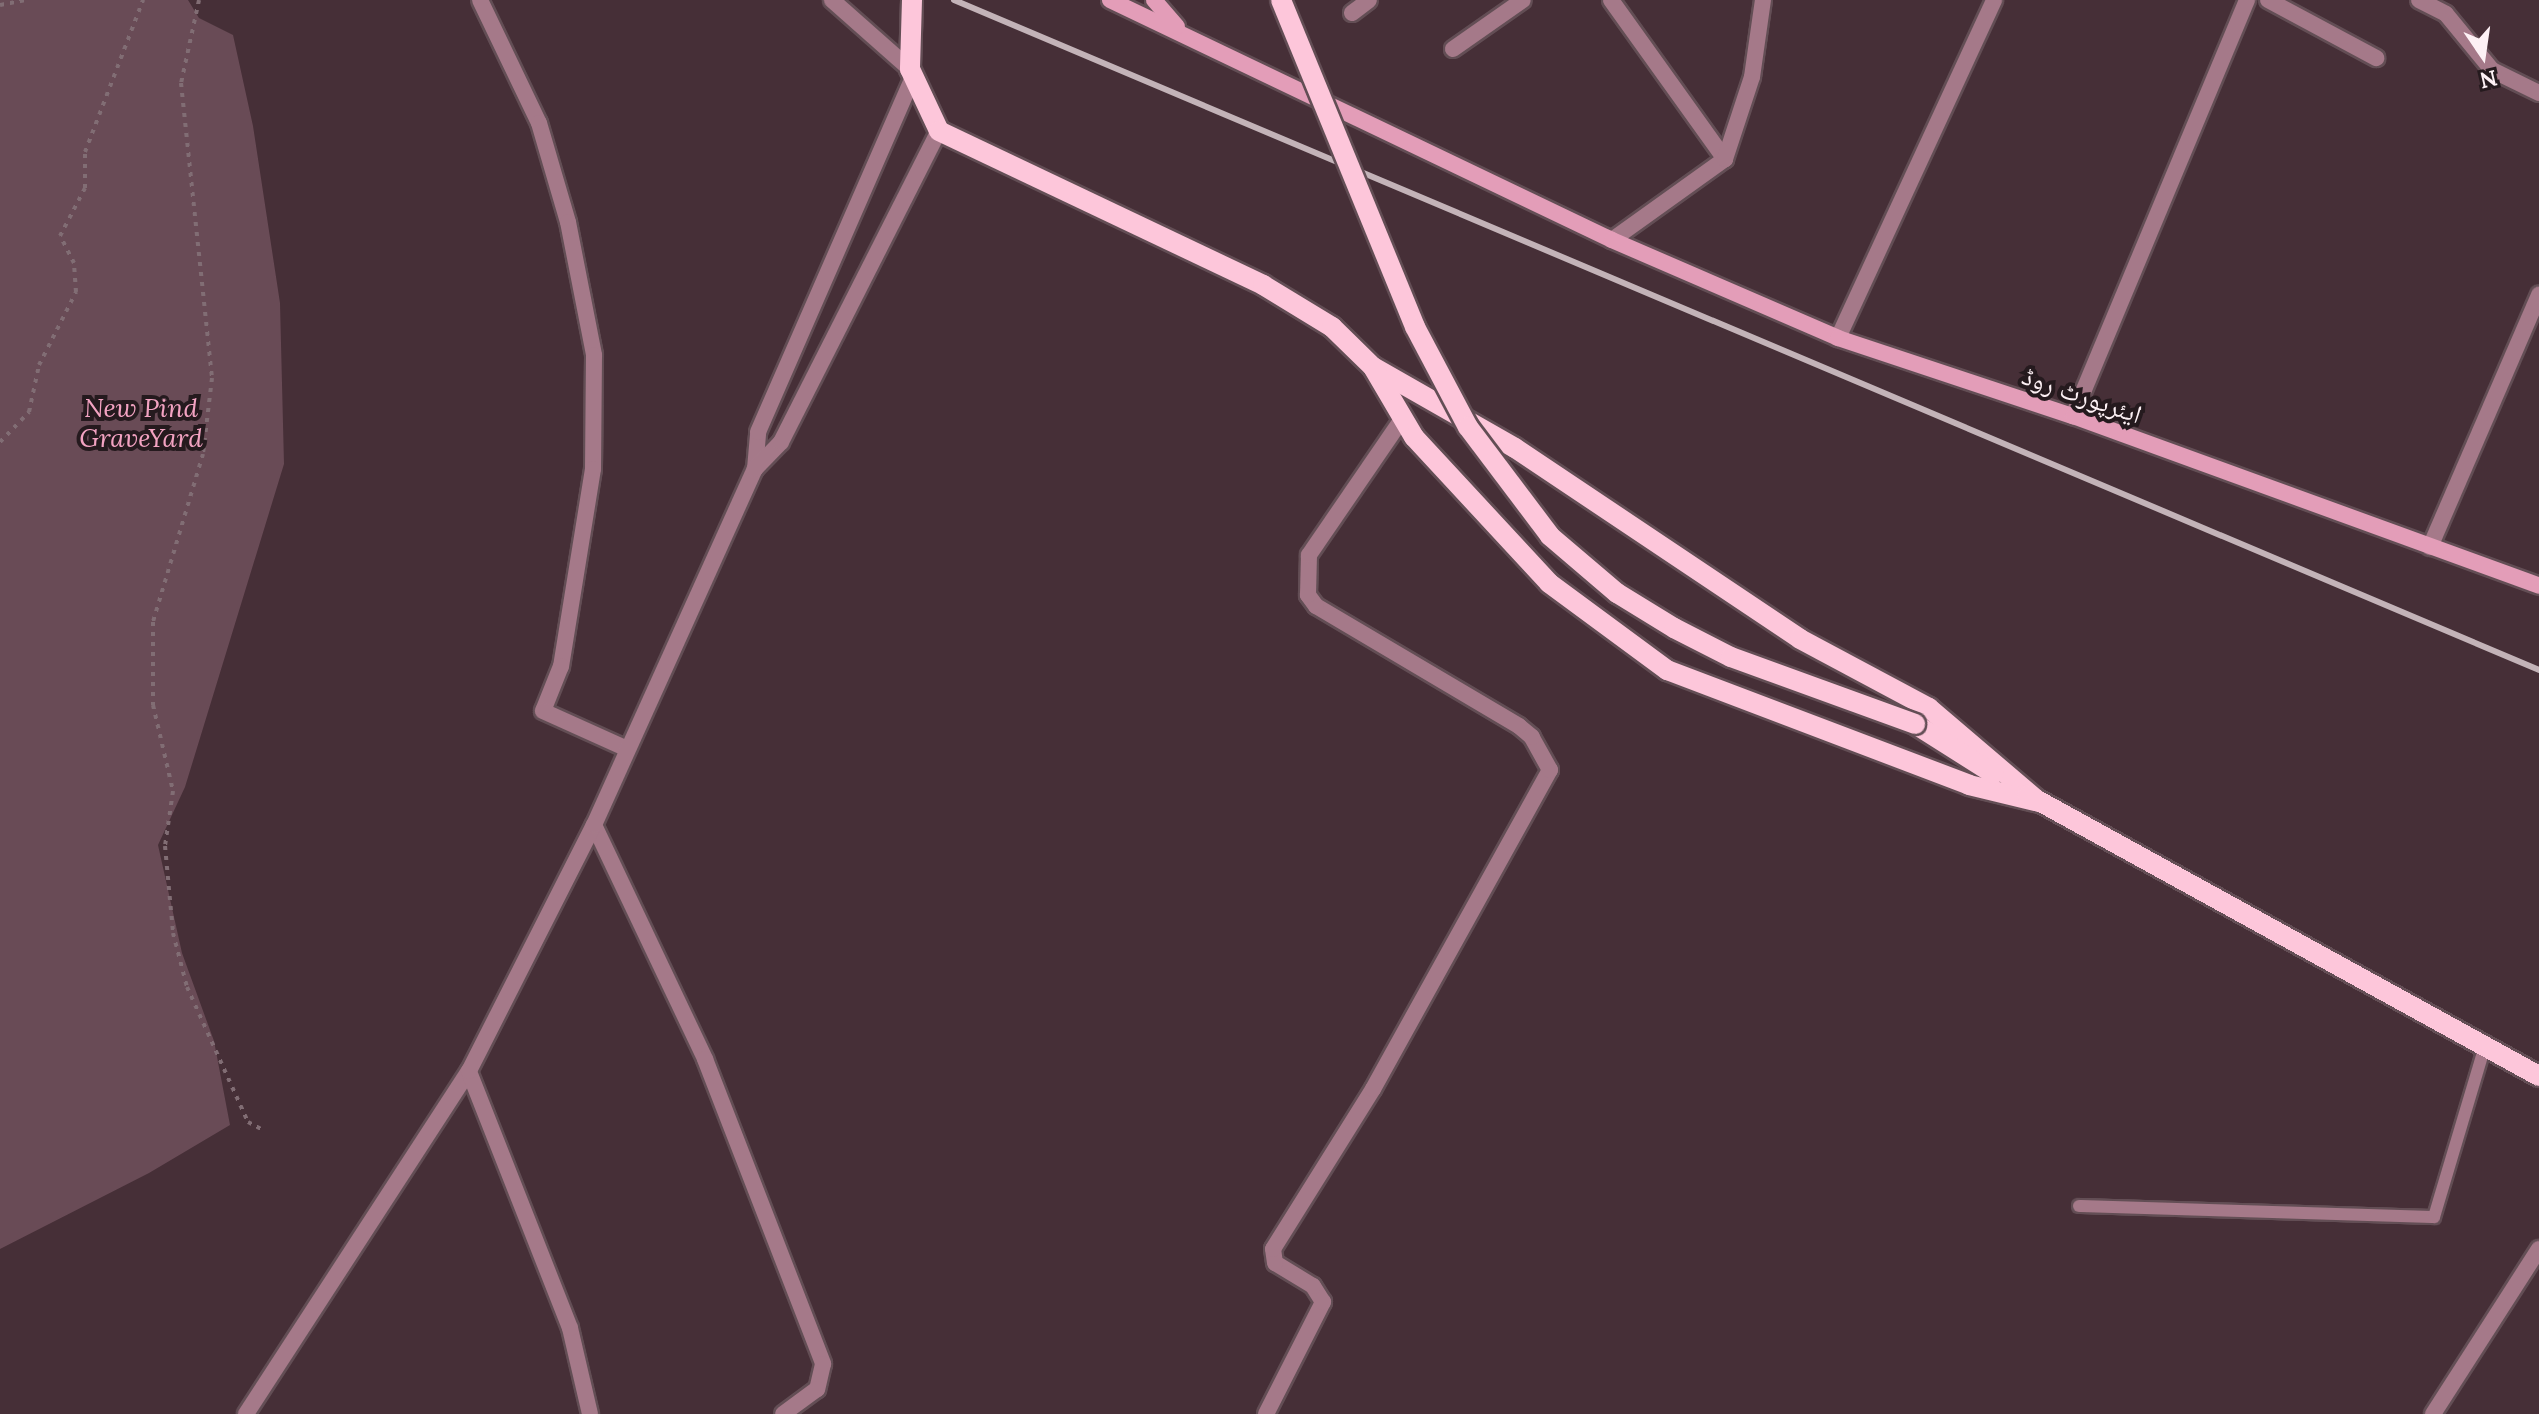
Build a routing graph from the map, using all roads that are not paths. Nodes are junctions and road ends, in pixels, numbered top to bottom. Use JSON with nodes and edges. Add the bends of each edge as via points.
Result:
{"nodes":[{"id":1,"x":480,"y":0,"type":"edge"},
{"id":2,"x":832,"y":0,"type":"edge"},
{"id":3,"x":912,"y":0,"type":"edge"},
{"id":4,"x":1110,"y":0,"type":"edge"},
{"id":5,"x":1154,"y":0,"type":"edge"},
{"id":6,"x":1281,"y":0,"type":"edge"},
{"id":7,"x":1369,"y":0,"type":"edge"},
{"id":8,"x":1523,"y":0,"type":"edge"},
{"id":9,"x":1611,"y":0,"type":"edge"},
{"id":10,"x":1763,"y":0,"type":"edge"},
{"id":11,"x":1994,"y":0,"type":"edge"},
{"id":12,"x":2247,"y":0,"type":"edge"},
{"id":13,"x":2268,"y":0,"type":"edge"},
{"id":14,"x":2419,"y":0,"type":"edge"},
{"id":15,"x":1132,"y":6,"type":"edge"},
{"id":16,"x":1352,"y":13,"type":"dead end"},
{"id":17,"x":1181,"y":31,"type":"junction"},
{"id":18,"x":1453,"y":49,"type":"dead end"},
{"id":19,"x":2376,"y":58,"type":"dead end"},
{"id":20,"x":911,"y":74,"type":"junction"},
{"id":21,"x":2539,"y":93,"type":"edge"},
{"id":22,"x":939,"y":131,"type":"junction"},
{"id":23,"x":1725,"y":159,"type":"junction"},
{"id":24,"x":1612,"y":240,"type":"junction"},
{"id":25,"x":2537,"y":303,"type":"edge"},
{"id":26,"x":1838,"y":338,"type":"junction"},
{"id":27,"x":1373,"y":367,"type":"junction"},
{"id":28,"x":2073,"y":416,"type":"junction"},
{"id":29,"x":1402,"y":419,"type":"junction"},
{"id":30,"x":755,"y":469,"type":"junction"},
{"id":31,"x":2430,"y":547,"type":"junction"},
{"id":32,"x":2539,"y":586,"type":"edge"},
{"id":33,"x":625,"y":748,"type":"junction"},
{"id":34,"x":2039,"y":802,"type":"junction"},
{"id":35,"x":594,"y":825,"type":"junction"},
{"id":36,"x":2486,"y":1043,"type":"junction"},
{"id":37,"x":469,"y":1071,"type":"junction"},
{"id":38,"x":2539,"y":1076,"type":"edge"},
{"id":39,"x":2079,"y":1206,"type":"dead end"},
{"id":40,"x":2539,"y":1249,"type":"edge"},
{"id":41,"x":246,"y":1414,"type":"edge"},
{"id":42,"x":590,"y":1414,"type":"edge"},
{"id":43,"x":783,"y":1414,"type":"edge"},
{"id":44,"x":1266,"y":1414,"type":"edge"},
{"id":45,"x":2433,"y":1414,"type":"edge"}],
"edges":[{"from":1,"to":33,"type":"street","via":[[539,123],[568,222],[594,355],[593,469],[561,666],[543,711]]},
{"from":2,"to":20,"type":"street"},
{"from":3,"to":20,"type":"main road"},
{"from":4,"to":15,"type":"main road","name":"ایئرپورٹ روڈ"},
{"from":5,"to":17,"type":"main road"},
{"from":6,"to":34,"type":"main road","bridge":true,"via":[[1415,327],[1468,427],[1550,536],[1617,593],[1674,628],[1731,657],[1915,724]]},
{"from":7,"to":16,"type":"street"},
{"from":8,"to":18,"type":"street"},
{"from":9,"to":23,"type":"street"},
{"from":10,"to":23,"type":"street","via":[[1752,77]]},
{"from":11,"to":26,"type":"street"},
{"from":12,"to":28,"type":"street"},
{"from":13,"to":19,"type":"street"},
{"from":14,"to":21,"type":"street","via":[[2446,14],[2492,70]]},
{"from":15,"to":17,"type":"main road","name":"ایئرپورٹ روڈ"},
{"from":17,"to":24,"type":"main road","name":"ایئرپورٹ روڈ"},
{"from":20,"to":22,"type":"main road"},
{"from":20,"to":30,"type":"street","via":[[758,432]]},
{"from":22,"to":27,"type":"main road","via":[[1263,285],[1332,327]]},
{"from":22,"to":30,"type":"street","via":[[781,442]]},
{"from":23,"to":24,"type":"street"},
{"from":24,"to":26,"type":"main road","name":"ایئرپورٹ روڈ"},
{"from":25,"to":31,"type":"street"},
{"from":26,"to":28,"type":"main road","name":"ایئرپورٹ روڈ"},
{"from":27,"to":29,"type":"main road"},
{"from":27,"to":34,"type":"main road","via":[[1515,448],[1800,639],[1929,708]]},
{"from":28,"to":31,"type":"main road","name":"ایئرپورٹ روڈ"},
{"from":29,"to":34,"type":"main road","via":[[1549,583],[1667,670],[1969,785]]},
{"from":29,"to":44,"type":"street","via":[[1309,555],[1308,595],[1316,606],[1519,726],[1532,737],[1550,770],[1373,1089],[1273,1249],[1275,1263],[1313,1286],[1323,1302]]},
{"from":30,"to":33,"type":"street"},
{"from":31,"to":32,"type":"main road","name":"ایئرپورٹ روڈ"},
{"from":33,"to":35,"type":"street"},
{"from":34,"to":36,"type":"main road"},
{"from":35,"to":37,"type":"street"},
{"from":35,"to":43,"type":"street","via":[[705,1059],[823,1364],[817,1389]]},
{"from":36,"to":38,"type":"main road"},
{"from":36,"to":39,"type":"lane","via":[[2434,1217]]},
{"from":37,"to":41,"type":"street"},
{"from":37,"to":42,"type":"street","via":[[570,1328]]},
{"from":40,"to":45,"type":"street"}]}
